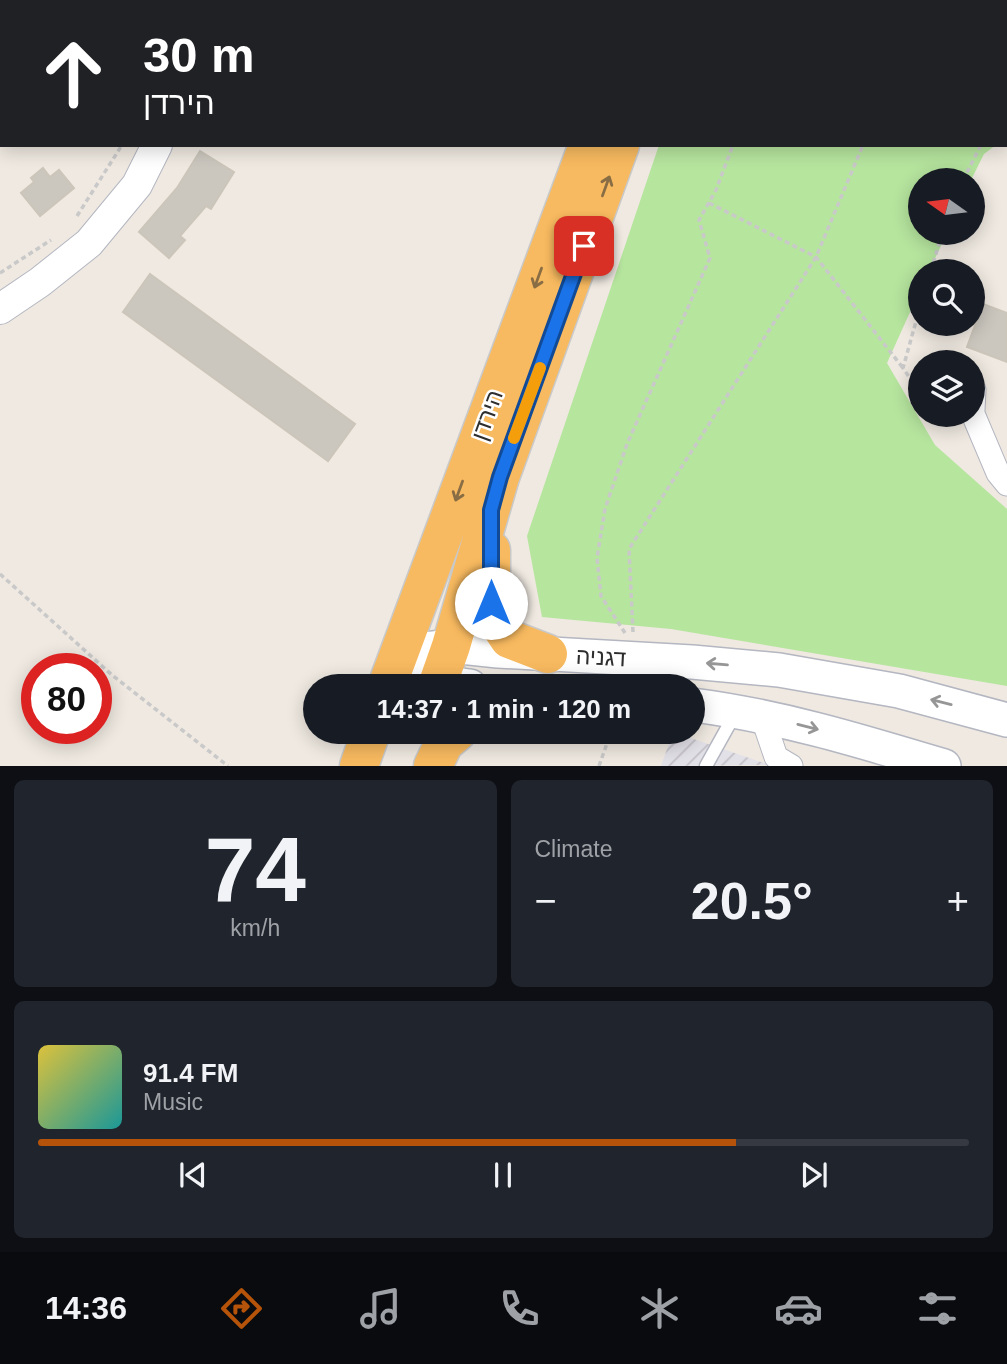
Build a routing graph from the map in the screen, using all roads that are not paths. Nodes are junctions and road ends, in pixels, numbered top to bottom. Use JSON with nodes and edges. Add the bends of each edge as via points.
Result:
{"nodes":[{"id":1,"x":156,"y":147,"type":"edge"},
{"id":2,"x":587,"y":147,"type":"edge"},
{"id":3,"x":619,"y":147,"type":"edge"},
{"id":4,"x":0,"y":309,"type":"edge"},
{"id":5,"x":981,"y":427,"type":"edge"},
{"id":6,"x":1007,"y":484,"type":"edge"},
{"id":7,"x":491,"y":510,"type":"junction"},
{"id":8,"x":451,"y":646,"type":"junction"},
{"id":9,"x":548,"y":654,"type":"junction"},
{"id":10,"x":393,"y":669,"type":"edge"},
{"id":11,"x":410,"y":674,"type":"edge"},
{"id":12,"x":449,"y":674,"type":"edge"},
{"id":13,"x":705,"y":707,"type":"edge"},
{"id":14,"x":750,"y":713,"type":"junction"},
{"id":15,"x":1007,"y":720,"type":"edge"},
{"id":16,"x":367,"y":744,"type":"edge"},
{"id":17,"x":418,"y":744,"type":"edge"},
{"id":18,"x":444,"y":744,"type":"edge"},
{"id":19,"x":359,"y":765,"type":"edge"},
{"id":20,"x":410,"y":765,"type":"edge"},
{"id":21,"x":433,"y":765,"type":"edge"},
{"id":22,"x":706,"y":765,"type":"edge"},
{"id":23,"x":791,"y":765,"type":"edge"},
{"id":24,"x":944,"y":765,"type":"edge"}],
"edges":[{"from":1,"to":4,"type":"street","via":[[137,185],[89,243]]},
{"from":2,"to":10,"type":"highway","name":"הירדן","one_way":true},
{"from":7,"to":3,"type":"highway","name":"הירדן","one_way":true},
{"from":5,"to":6,"type":"street","via":[[998,473]]},
{"from":7,"to":8,"type":"highway","name":"הירדן"},
{"from":7,"to":9,"type":"highway","via":[[491,603],[497,621],[509,639]]},
{"from":8,"to":9,"type":"main road","name":"דגניה"},
{"from":8,"to":10,"type":"main road","name":"דגניה"},
{"from":8,"to":12,"type":"highway","name":"הירדן"},
{"from":15,"to":9,"type":"main road","name":"דגניה","one_way":true,"via":[[899,691],[779,670]]},
{"from":10,"to":11,"type":"main road"},
{"from":13,"to":14,"type":"main road"},
{"from":14,"to":22,"type":"lane"},
{"from":14,"to":23,"type":"street","via":[[776,757]]},
{"from":14,"to":24,"type":"main road","one_way":true},
{"from":16,"to":19,"type":"highway"},
{"from":17,"to":20,"type":"highway"},
{"from":18,"to":21,"type":"highway"}]}
